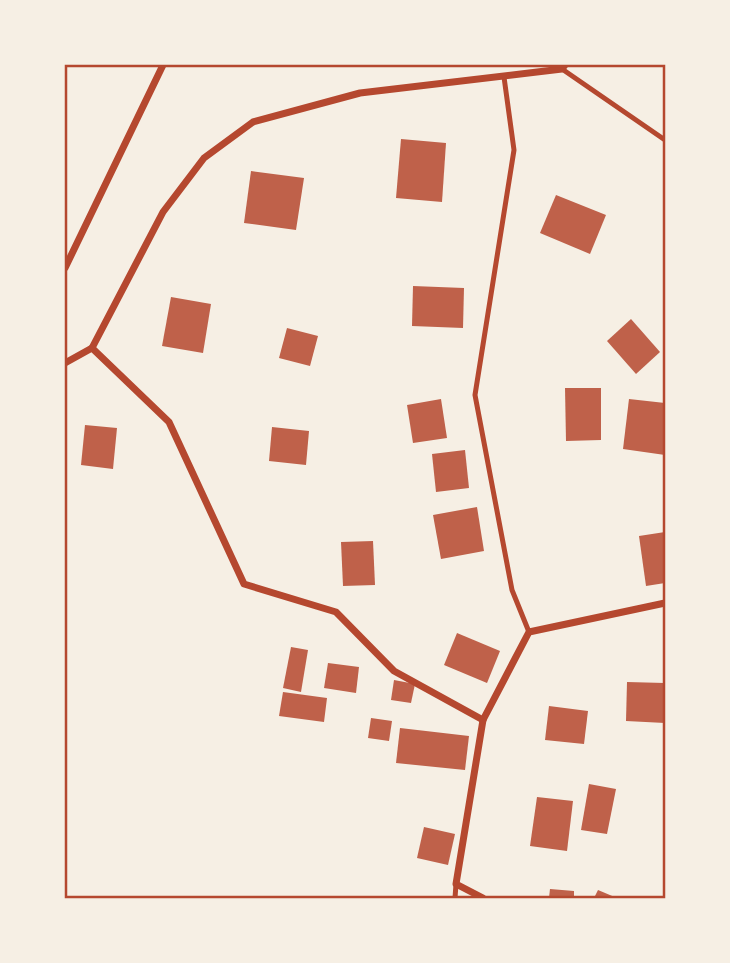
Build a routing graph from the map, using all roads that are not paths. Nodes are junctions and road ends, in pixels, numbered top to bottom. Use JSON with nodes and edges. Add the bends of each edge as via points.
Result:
{"nodes":[{"id":1,"x":163,"y":65,"type":"edge"},
{"id":2,"x":563,"y":67,"type":"edge"},
{"id":3,"x":505,"y":77,"type":"junction"},
{"id":4,"x":665,"y":140,"type":"edge"},
{"id":5,"x":65,"y":268,"type":"edge"},
{"id":6,"x":92,"y":348,"type":"junction"},
{"id":7,"x":65,"y":363,"type":"edge"},
{"id":8,"x":665,"y":603,"type":"edge"},
{"id":9,"x":528,"y":632,"type":"junction"},
{"id":10,"x":483,"y":720,"type":"junction"},
{"id":11,"x":456,"y":884,"type":"junction"},
{"id":12,"x":455,"y":898,"type":"edge"},
{"id":13,"x":483,"y":898,"type":"edge"}],
"edges":[{"from":1,"to":5,"type":"street"},
{"from":2,"to":3,"type":"street"},
{"from":2,"to":4,"type":"lane"},
{"from":3,"to":6,"type":"street","via":[[360,93],[253,122],[204,158],[163,212]]},
{"from":3,"to":9,"type":"lane","via":[[514,150],[475,395],[512,590]]},
{"from":6,"to":7,"type":"street"},
{"from":6,"to":10,"type":"street","via":[[169,422],[244,584],[336,612],[394,671]]},
{"from":8,"to":9,"type":"street"},
{"from":9,"to":10,"type":"street"},
{"from":10,"to":11,"type":"street"},
{"from":11,"to":12,"type":"lane"},
{"from":11,"to":13,"type":"street"}]}
